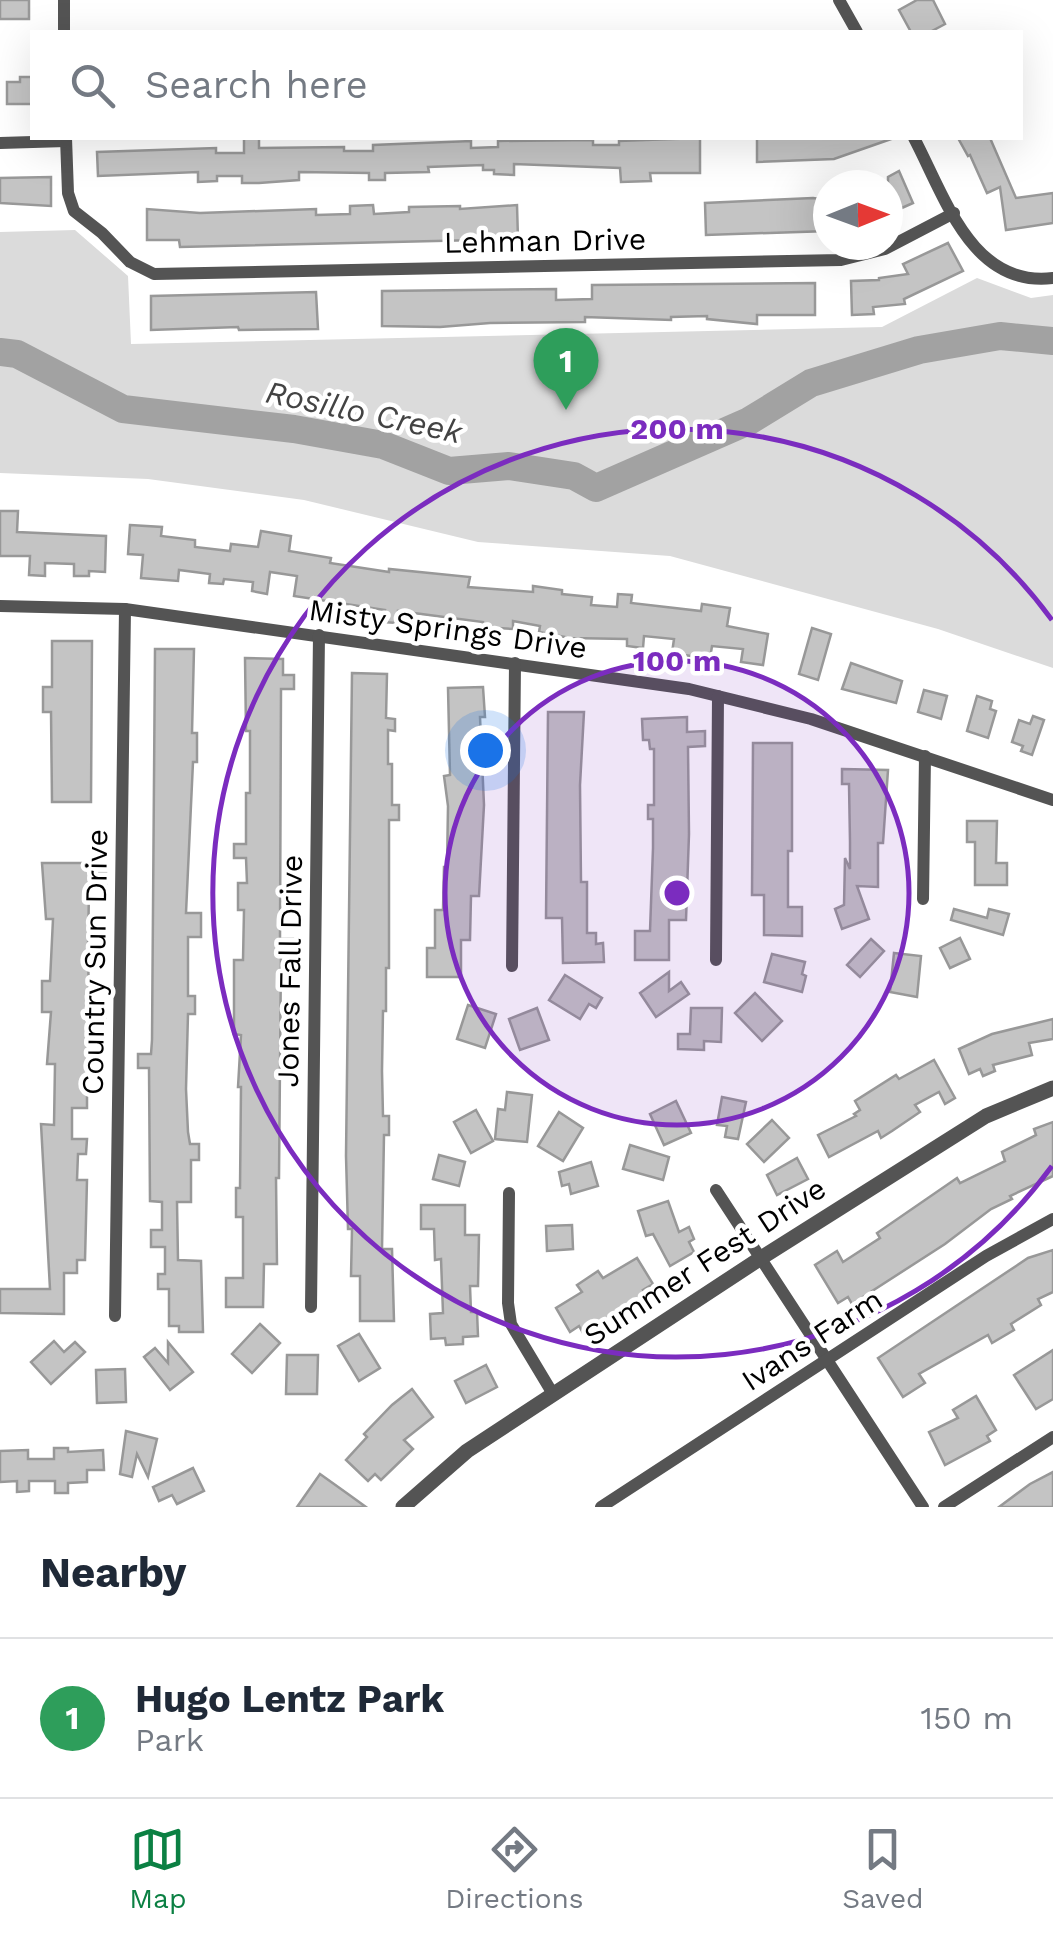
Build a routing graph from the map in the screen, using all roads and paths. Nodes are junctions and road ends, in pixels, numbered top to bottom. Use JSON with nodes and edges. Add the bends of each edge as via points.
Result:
{"nodes":[{"id":1,"x":64,"y":0,"type":"edge"},
{"id":2,"x":839,"y":0,"type":"edge"},
{"id":3,"x":64,"y":30,"type":"edge"},
{"id":4,"x":856,"y":30,"type":"edge"},
{"id":5,"x":66,"y":140,"type":"edge"},
{"id":6,"x":915,"y":140,"type":"edge"},
{"id":7,"x":0,"y":143,"type":"edge"},
{"id":8,"x":954,"y":213,"type":"junction"},
{"id":9,"x":1053,"y":278,"type":"edge"},
{"id":10,"x":0,"y":606,"type":"edge"},
{"id":11,"x":125,"y":609,"type":"junction"},
{"id":12,"x":319,"y":635,"type":"junction"},
{"id":13,"x":515,"y":664,"type":"junction"},
{"id":14,"x":718,"y":696,"type":"junction"},
{"id":15,"x":925,"y":756,"type":"junction"},
{"id":16,"x":1053,"y":800,"type":"edge"},
{"id":17,"x":923,"y":899,"type":"dead end"},
{"id":18,"x":716,"y":960,"type":"dead end"},
{"id":19,"x":512,"y":966,"type":"dead end"},
{"id":20,"x":1053,"y":1088,"type":"edge"},
{"id":21,"x":716,"y":1190,"type":"dead end"},
{"id":22,"x":508,"y":1194,"type":"dead end"},
{"id":23,"x":1053,"y":1218,"type":"edge"},
{"id":24,"x":761,"y":1258,"type":"junction"},
{"id":25,"x":311,"y":1307,"type":"dead end"},
{"id":26,"x":115,"y":1316,"type":"dead end"},
{"id":27,"x":827,"y":1360,"type":"junction"},
{"id":28,"x":554,"y":1394,"type":"junction"},
{"id":29,"x":1053,"y":1438,"type":"edge"},
{"id":30,"x":403,"y":1507,"type":"edge"},
{"id":31,"x":601,"y":1507,"type":"edge"},
{"id":32,"x":924,"y":1507,"type":"edge"},
{"id":33,"x":944,"y":1507,"type":"edge"}],
"edges":[{"from":1,"to":3,"type":"street"},
{"from":2,"to":4,"type":"street"},
{"from":5,"to":7,"type":"street"},
{"from":5,"to":8,"type":"street","name":"Lehman Drive","via":[[74,211],[130,262],[154,274],[840,260],[885,249]]},
{"from":6,"to":8,"type":"street"},
{"from":8,"to":9,"type":"street","via":[[988,264],[1012,276]]},
{"from":10,"to":11,"type":"street","name":"Misty Springs Drive"},
{"from":11,"to":12,"type":"street","name":"Misty Springs Drive"},
{"from":11,"to":26,"type":"street","name":"Country Sun Drive"},
{"from":12,"to":13,"type":"street","name":"Misty Springs Drive"},
{"from":12,"to":25,"type":"street","name":"Jones Fall Drive"},
{"from":13,"to":14,"type":"street","name":"Misty Springs Drive"},
{"from":13,"to":19,"type":"street"},
{"from":14,"to":15,"type":"street","name":"Misty Springs Drive"},
{"from":14,"to":18,"type":"street"},
{"from":15,"to":16,"type":"street","name":"Misty Springs Drive"},
{"from":15,"to":17,"type":"street"},
{"from":20,"to":24,"type":"street","name":"Summer Fest Drive","via":[[986,1116]]},
{"from":21,"to":24,"type":"street"},
{"from":22,"to":28,"type":"street","via":[[512,1324]]},
{"from":23,"to":27,"type":"street","name":"Ivans Farm"},
{"from":24,"to":27,"type":"street"},
{"from":24,"to":28,"type":"street","name":"Summer Fest Drive"},
{"from":27,"to":31,"type":"street","name":"Ivans Farm"},
{"from":27,"to":32,"type":"street"},
{"from":28,"to":30,"type":"street","name":"Summer Fest Drive","via":[[467,1451]]},
{"from":29,"to":33,"type":"street"}]}
